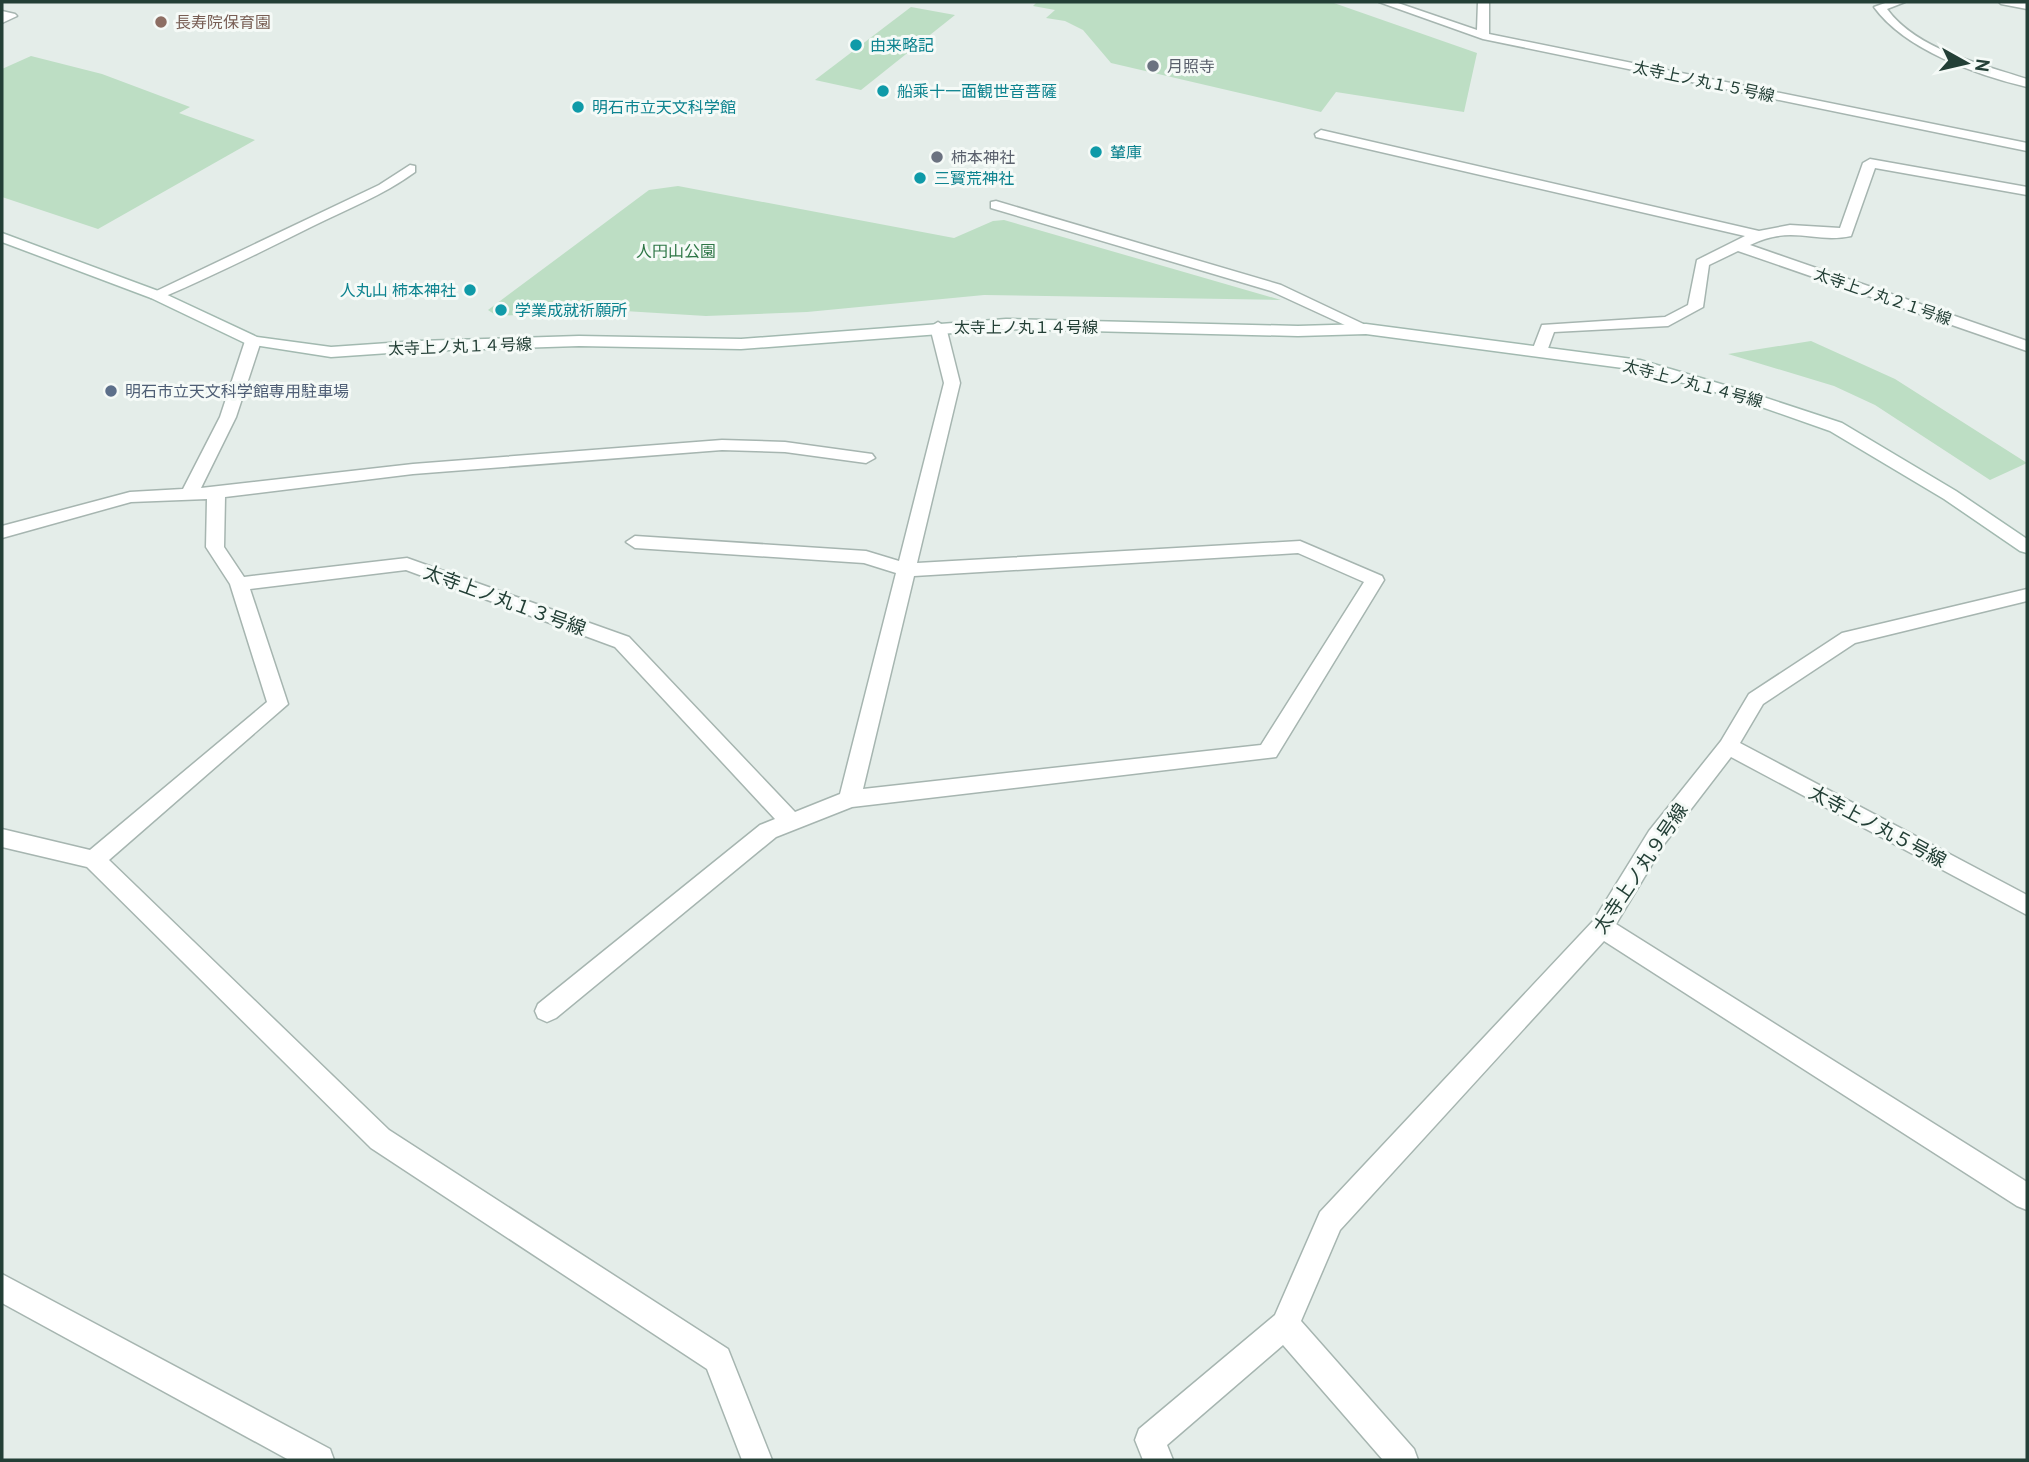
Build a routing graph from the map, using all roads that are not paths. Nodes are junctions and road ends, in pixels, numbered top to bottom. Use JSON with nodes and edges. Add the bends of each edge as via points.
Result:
{"nodes":[{"id":1,"x":1385,"y":2,"type":"edge"},
{"id":2,"x":1484,"y":2,"type":"edge"},
{"id":3,"x":1900,"y":2,"type":"edge"},
{"id":4,"x":2005,"y":2,"type":"edge"},
{"id":5,"x":2027,"y":6,"type":"edge"},
{"id":6,"x":2,"y":14,"type":"edge"},
{"id":7,"x":2,"y":20,"type":"edge"},
{"id":8,"x":1483,"y":36,"type":"junction"},
{"id":9,"x":2027,"y":83,"type":"edge"},
{"id":10,"x":1321,"y":134,"type":"dead end"},
{"id":11,"x":2027,"y":147,"type":"edge"},
{"id":12,"x":410,"y":169,"type":"dead end"},
{"id":13,"x":2027,"y":191,"type":"edge"},
{"id":14,"x":996,"y":205,"type":"dead end"},
{"id":15,"x":1759,"y":235,"type":"junction"},
{"id":16,"x":2,"y":237,"type":"edge"},
{"id":17,"x":1739,"y":246,"type":"junction"},
{"id":18,"x":156,"y":295,"type":"junction"},
{"id":19,"x":938,"y":327,"type":"junction"},
{"id":20,"x":1366,"y":330,"type":"junction"},
{"id":21,"x":253,"y":341,"type":"junction"},
{"id":22,"x":2027,"y":346,"type":"edge"},
{"id":23,"x":1540,"y":351,"type":"junction"},
{"id":24,"x":866,"y":458,"type":"dead end"},
{"id":25,"x":216,"y":493,"type":"junction"},
{"id":26,"x":189,"y":494,"type":"junction"},
{"id":27,"x":2,"y":532,"type":"edge"},
{"id":28,"x":635,"y":542,"type":"dead end"},
{"id":29,"x":2027,"y":547,"type":"edge"},
{"id":30,"x":905,"y":570,"type":"junction"},
{"id":31,"x":239,"y":584,"type":"junction"},
{"id":32,"x":2027,"y":595,"type":"edge"},
{"id":33,"x":1728,"y":746,"type":"junction"},
{"id":34,"x":850,"y":799,"type":"junction"},
{"id":35,"x":791,"y":822,"type":"junction"},
{"id":36,"x":2,"y":838,"type":"edge"},
{"id":37,"x":94,"y":860,"type":"junction"},
{"id":38,"x":2027,"y":905,"type":"edge"},
{"id":39,"x":1602,"y":927,"type":"junction"},
{"id":40,"x":547,"y":1011,"type":"dead end"},
{"id":41,"x":2027,"y":1197,"type":"edge"},
{"id":42,"x":2,"y":1288,"type":"edge"},
{"id":43,"x":1285,"y":1325,"type":"junction"},
{"id":44,"x":319,"y":1460,"type":"edge"},
{"id":45,"x":757,"y":1460,"type":"edge"},
{"id":46,"x":1158,"y":1460,"type":"edge"},
{"id":47,"x":1403,"y":1460,"type":"edge"}],
"edges":[{"from":1,"to":8,"type":"street","name":"太寺上ノ丸１５号線"},
{"from":2,"to":8,"type":"street"},
{"from":3,"to":9,"type":"street","via":[[1880,7],[1885,19],[1932,49]]},
{"from":4,"to":5,"type":"street"},
{"from":6,"to":7,"type":"street","via":[[11,16]]},
{"from":8,"to":11,"type":"street","name":"太寺上ノ丸１５号線"},
{"from":10,"to":15,"type":"street"},
{"from":12,"to":18,"type":"street","via":[[384,188],[253,253]]},
{"from":13,"to":15,"type":"street","via":[[1870,163],[1846,233],[1790,229]]},
{"from":14,"to":20,"type":"street","via":[[1276,288]]},
{"from":15,"to":17,"type":"street"},
{"from":16,"to":18,"type":"street","name":"太寺上ノ丸１４号線"},
{"from":17,"to":22,"type":"street","name":"太寺上ノ丸２１号線"},
{"from":17,"to":23,"type":"street","via":[[1702,263],[1695,307],[1686,312],[1668,321],[1548,328]]},
{"from":18,"to":21,"type":"street","name":"太寺上ノ丸１４号線"},
{"from":19,"to":20,"type":"street","name":"太寺上ノ丸１４号線"},
{"from":19,"to":21,"type":"street","name":"太寺上ノ丸１４号線","via":[[741,344],[579,341],[331,352]]},
{"from":19,"to":30,"type":"street","via":[[952,383]]},
{"from":20,"to":23,"type":"street","name":"太寺上ノ丸１４号線"},
{"from":21,"to":26,"type":"street","via":[[228,417]]},
{"from":23,"to":29,"type":"street","name":"太寺上ノ丸１４号線","via":[[1640,365],[1836,427]]},
{"from":24,"to":25,"type":"street","via":[[785,447],[722,445],[413,469]]},
{"from":25,"to":26,"type":"street"},
{"from":25,"to":31,"type":"street","via":[[215,547]]},
{"from":26,"to":27,"type":"street","via":[[130,497]]},
{"from":28,"to":30,"type":"street","via":[[866,557]]},
{"from":30,"to":34,"type":"street"},
{"from":30,"to":34,"type":"street","via":[[1300,547],[1376,580],[1268,752]]},
{"from":31,"to":35,"type":"street","name":"太寺上ノ丸１３号線","via":[[407,564],[622,642]]},
{"from":31,"to":37,"type":"street","via":[[278,704]]},
{"from":32,"to":33,"type":"street","name":"太寺上ノ丸９号線","via":[[1849,638],[1756,699]]},
{"from":33,"to":38,"type":"street","name":"太寺上ノ丸５号線"},
{"from":33,"to":39,"type":"street","name":"太寺上ノ丸９号線","via":[[1657,836]]},
{"from":34,"to":35,"type":"street"},
{"from":35,"to":40,"type":"street","via":[[768,831]]},
{"from":36,"to":37,"type":"street"},
{"from":37,"to":45,"type":"street","via":[[380,1139],[718,1359]]},
{"from":39,"to":41,"type":"street"},
{"from":39,"to":43,"type":"street","name":"太寺上ノ丸９号線","via":[[1330,1221]]},
{"from":42,"to":44,"type":"street"},
{"from":43,"to":46,"type":"street","via":[[1150,1440]]},
{"from":43,"to":47,"type":"street"}]}
